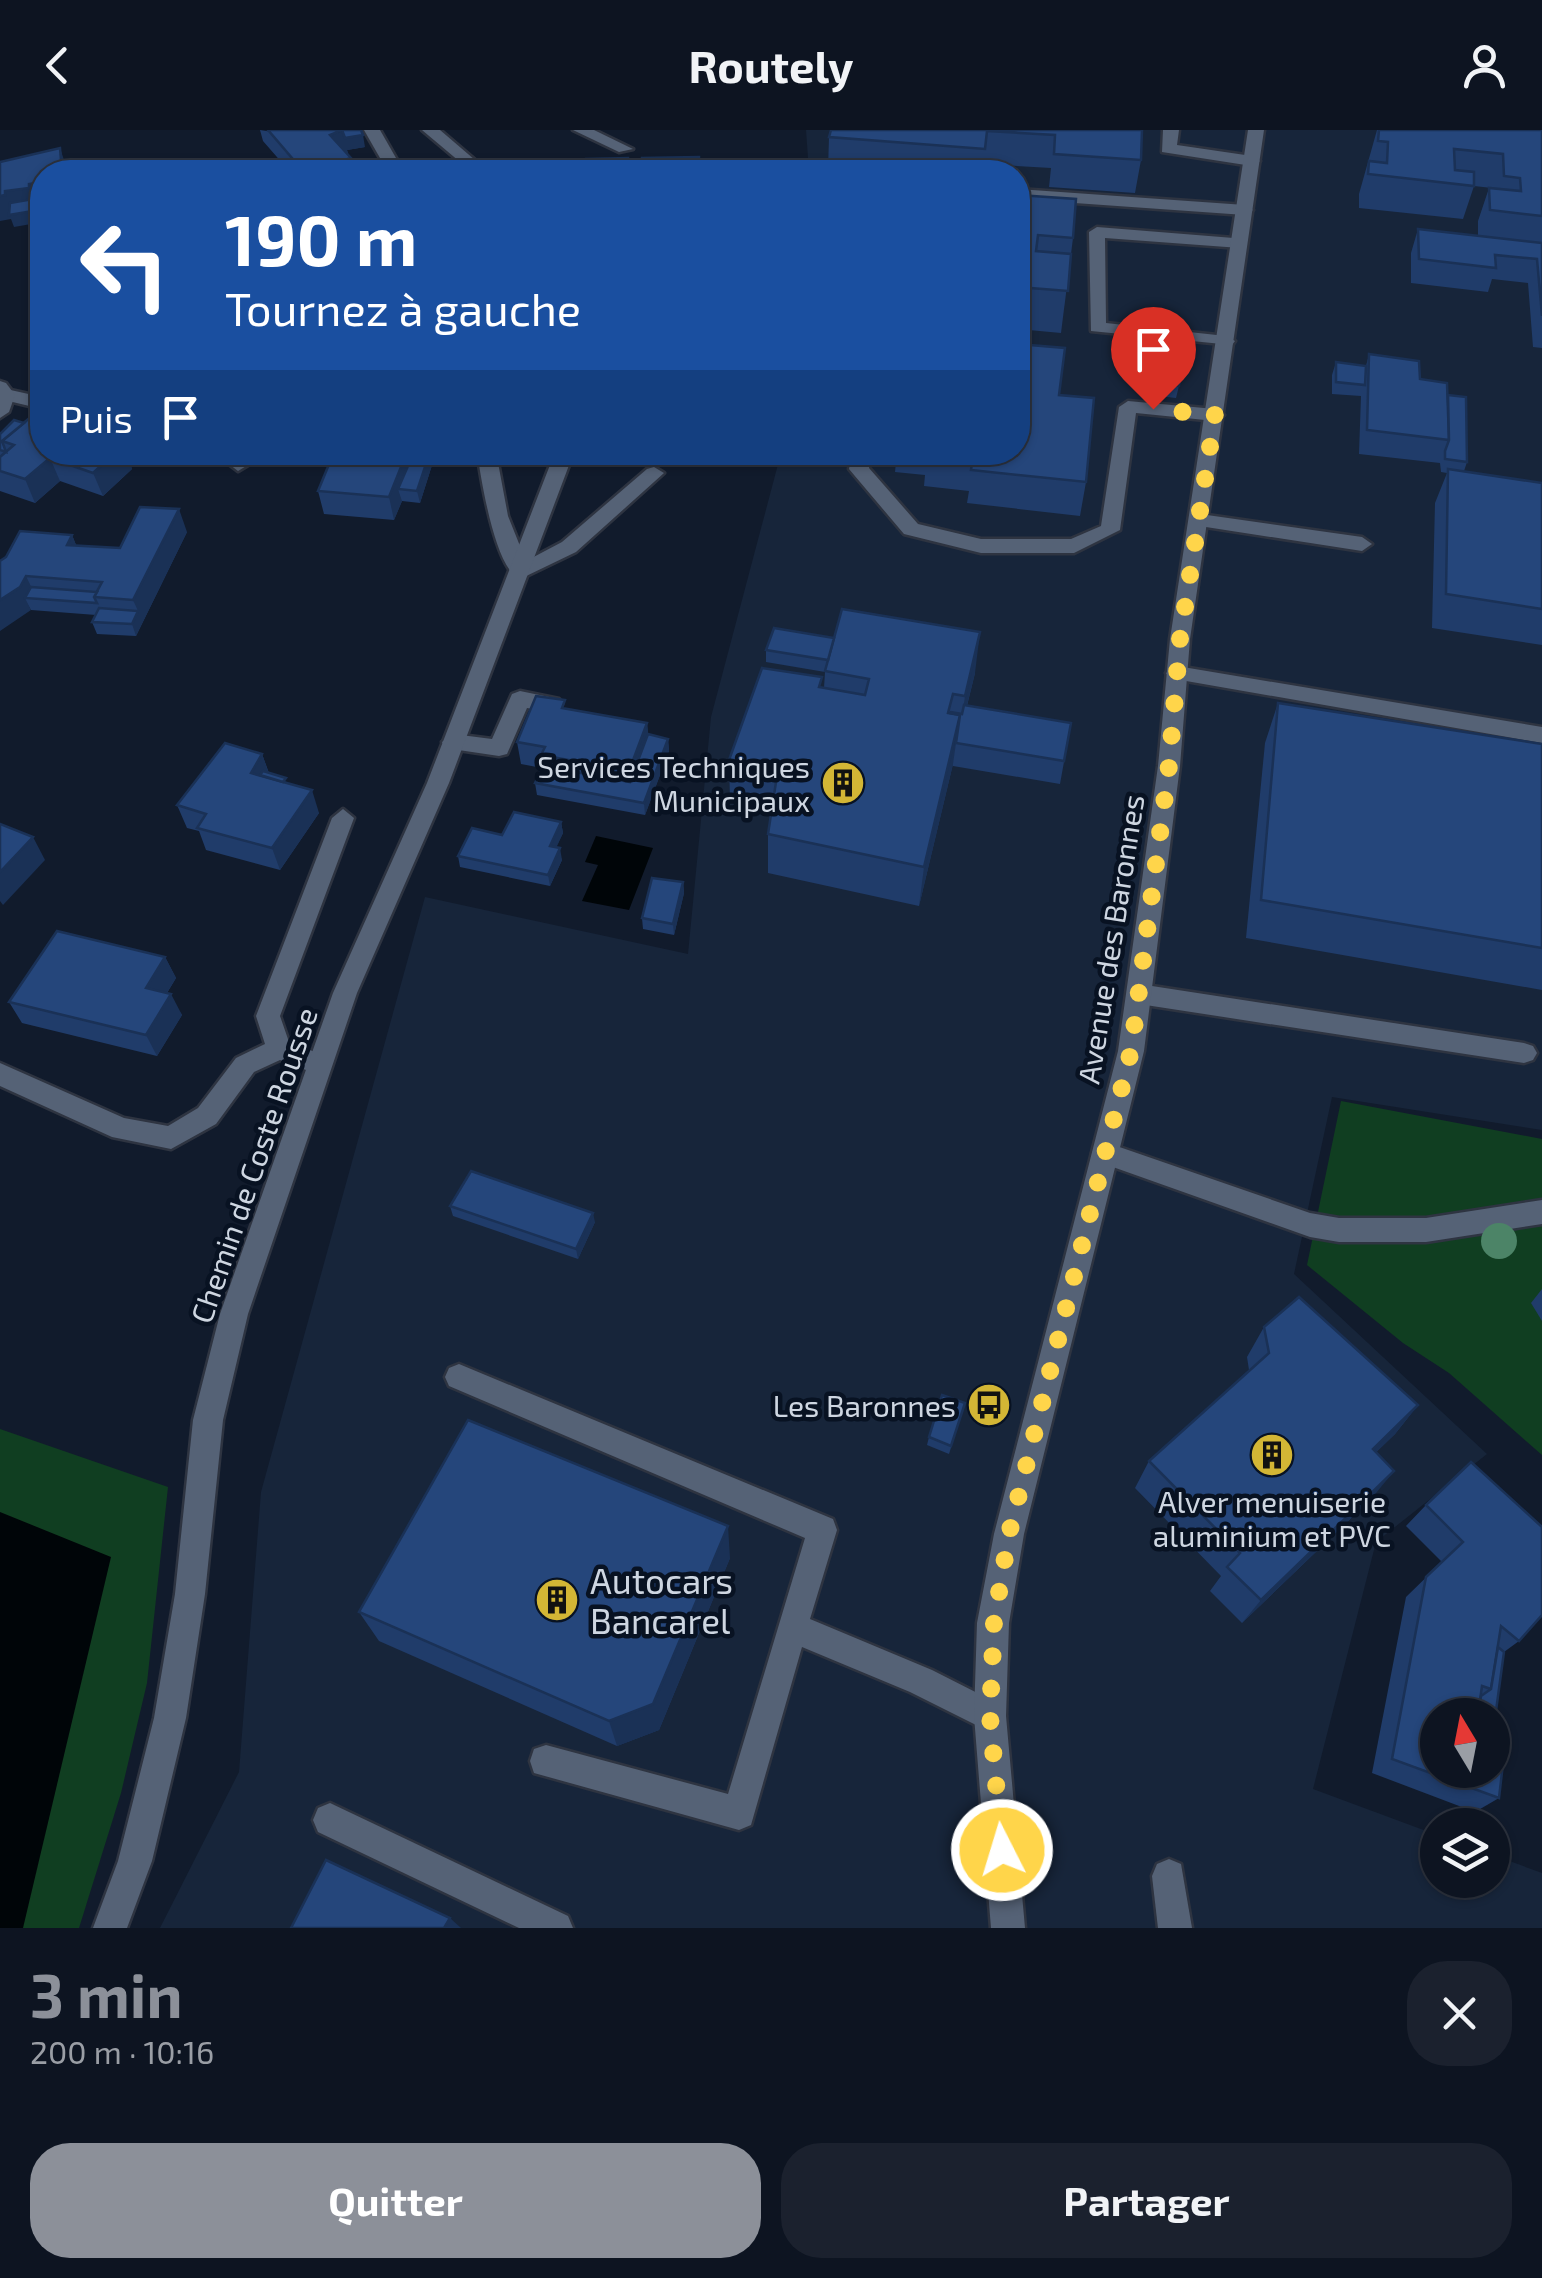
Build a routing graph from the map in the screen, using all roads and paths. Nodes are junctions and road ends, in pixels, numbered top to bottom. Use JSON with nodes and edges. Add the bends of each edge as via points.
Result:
{"nodes":[{"id":1,"x":372,"y":130,"type":"edge"},
{"id":2,"x":430,"y":130,"type":"edge"},
{"id":3,"x":580,"y":130,"type":"edge"},
{"id":4,"x":1171,"y":130,"type":"edge"},
{"id":5,"x":1256,"y":130,"type":"edge"},
{"id":6,"x":625,"y":149,"type":"dead end"},
{"id":7,"x":389,"y":160,"type":"edge"},
{"id":8,"x":466,"y":160,"type":"edge"},
{"id":9,"x":1252,"y":161,"type":"junction"},
{"id":10,"x":1030,"y":195,"type":"edge"},
{"id":11,"x":1245,"y":210,"type":"junction"},
{"id":12,"x":1240,"y":244,"type":"junction"},
{"id":13,"x":1226,"y":341,"type":"junction"},
{"id":14,"x":2,"y":398,"type":"edge"},
{"id":15,"x":30,"y":402,"type":"edge"},
{"id":16,"x":1215,"y":415,"type":"junction"},
{"id":17,"x":488,"y":465,"type":"edge"},
{"id":18,"x":560,"y":465,"type":"edge"},
{"id":19,"x":860,"y":465,"type":"edge"},
{"id":20,"x":654,"y":473,"type":"dead end"},
{"id":21,"x":1200,"y":520,"type":"junction"},
{"id":22,"x":1362,"y":544,"type":"dead end"},
{"id":23,"x":520,"y":572,"type":"junction"},
{"id":24,"x":1177,"y":674,"type":"junction"},
{"id":25,"x":552,"y":704,"type":"edge"},
{"id":26,"x":1542,"y":735,"type":"edge"},
{"id":27,"x":454,"y":742,"type":"junction"},
{"id":28,"x":343,"y":818,"type":"dead end"},
{"id":29,"x":1138,"y":994,"type":"junction"},
{"id":30,"x":279,"y":1049,"type":"junction"},
{"id":31,"x":1524,"y":1053,"type":"dead end"},
{"id":32,"x":319,"y":1064,"type":"junction"},
{"id":33,"x":0,"y":1074,"type":"edge"},
{"id":34,"x":1104,"y":1152,"type":"junction"},
{"id":35,"x":1542,"y":1212,"type":"edge"},
{"id":36,"x":459,"y":1377,"type":"dead end"},
{"id":37,"x":792,"y":1627,"type":"junction"},
{"id":38,"x":990,"y":1716,"type":"junction"},
{"id":39,"x":546,"y":1761,"type":"edge"},
{"id":40,"x":330,"y":1820,"type":"dead end"},
{"id":41,"x":1169,"y":1876,"type":"dead end"},
{"id":42,"x":110,"y":1928,"type":"edge"},
{"id":43,"x":556,"y":1928,"type":"edge"},
{"id":44,"x":1008,"y":1928,"type":"edge"},
{"id":45,"x":1175,"y":1928,"type":"edge"}],
"edges":[{"from":1,"to":7,"type":"street"},
{"from":2,"to":8,"type":"street"},
{"from":3,"to":6,"type":"street"},
{"from":4,"to":9,"type":"street","via":[[1168,148]]},
{"from":5,"to":9,"type":"street","name":"Avenue des Baronnes"},
{"from":9,"to":11,"type":"street","name":"Avenue des Baronnes"},
{"from":10,"to":11,"type":"street"},
{"from":11,"to":12,"type":"street","name":"Avenue des Baronnes"},
{"from":12,"to":13,"type":"street","name":"Avenue des Baronnes"},
{"from":12,"to":13,"type":"street","via":[[1097,232],[1097,327]]},
{"from":13,"to":16,"type":"street","name":"Avenue des Baronnes"},
{"from":14,"to":15,"type":"street"},
{"from":16,"to":19,"type":"street","via":[[1128,407],[1110,530],[1074,546],[981,546],[910,528]]},
{"from":16,"to":21,"type":"street","name":"Avenue des Baronnes"},
{"from":17,"to":23,"type":"street","via":[[498,516]]},
{"from":18,"to":23,"type":"street","name":"Chemin de Coste Rousse"},
{"from":20,"to":23,"type":"street","via":[[569,547]]},
{"from":21,"to":22,"type":"street"},
{"from":21,"to":24,"type":"street","name":"Avenue des Baronnes"},
{"from":23,"to":27,"type":"street","name":"Chemin de Coste Rousse"},
{"from":24,"to":26,"type":"street"},
{"from":24,"to":29,"type":"street","name":"Avenue des Baronnes"},
{"from":25,"to":27,"type":"street","via":[[520,699],[499,748]]},
{"from":27,"to":32,"type":"street","name":"Chemin de Coste Rousse"},
{"from":28,"to":30,"type":"street","via":[[268,1016]]},
{"from":29,"to":31,"type":"street"},
{"from":29,"to":34,"type":"street","name":"Avenue des Baronnes","via":[[1131,1051]]},
{"from":30,"to":32,"type":"street"},
{"from":30,"to":33,"type":"street","via":[[244,1065],[207,1116],[171,1138],[120,1128]]},
{"from":32,"to":42,"type":"street","name":"Chemin de Coste Rousse","via":[[249,1263],[208,1420],[170,1718],[135,1861]]},
{"from":34,"to":35,"type":"street","via":[[1340,1232],[1424,1232]]},
{"from":34,"to":38,"type":"street","name":"Avenue des Baronnes","via":[[1009,1534],[994,1622]]},
{"from":36,"to":37,"type":"street","via":[[822,1530]]},
{"from":37,"to":38,"type":"street"},
{"from":37,"to":39,"type":"street","via":[[739,1814]]},
{"from":38,"to":44,"type":"street","name":"Avenue des Baronnes"},
{"from":40,"to":43,"type":"street"},
{"from":41,"to":45,"type":"street"}]}
